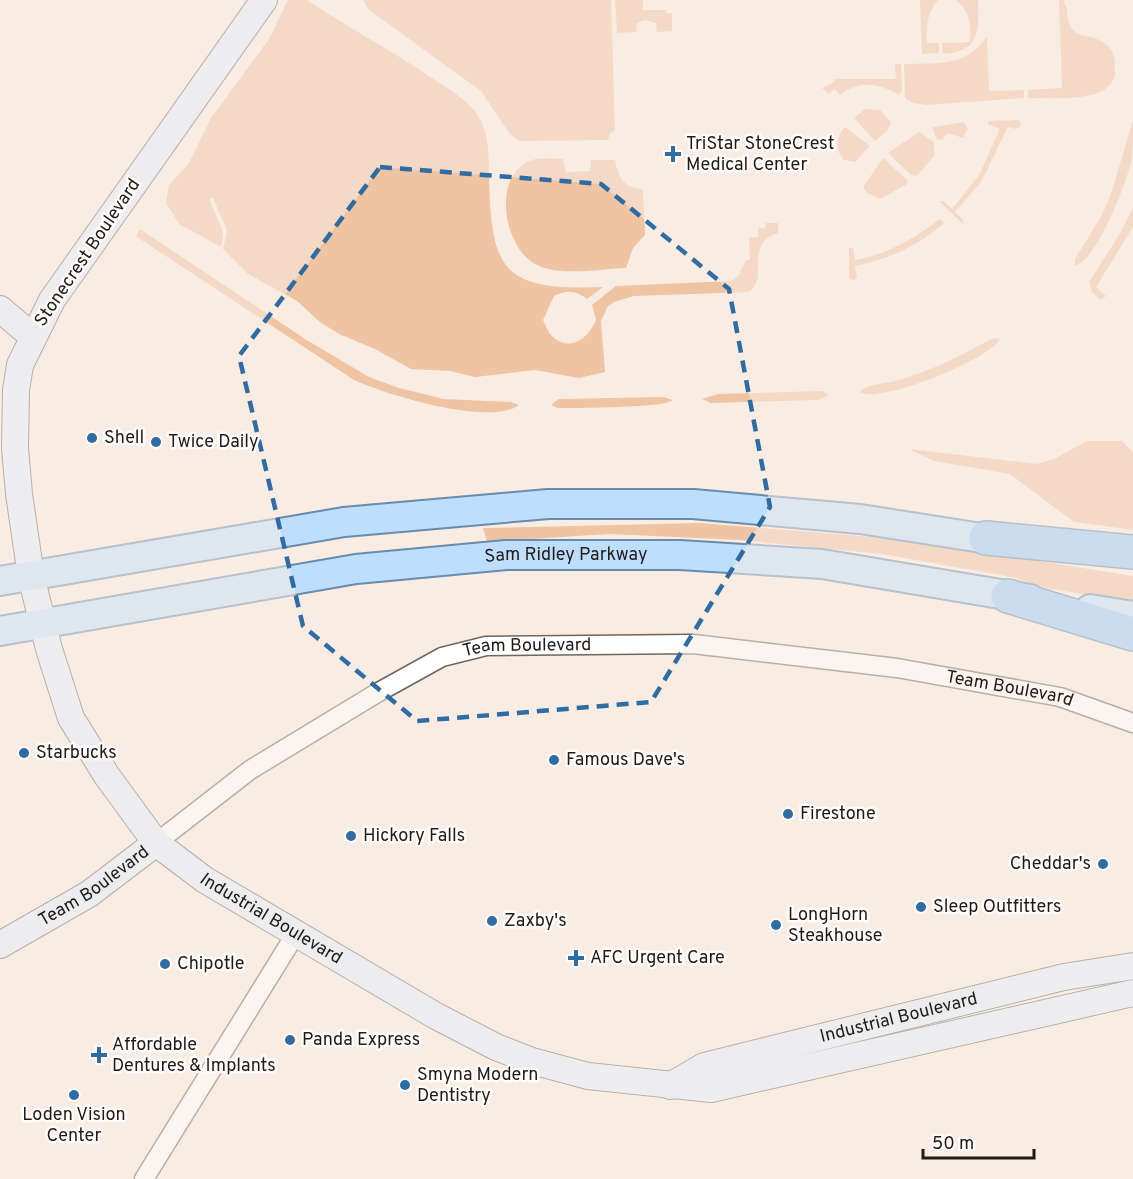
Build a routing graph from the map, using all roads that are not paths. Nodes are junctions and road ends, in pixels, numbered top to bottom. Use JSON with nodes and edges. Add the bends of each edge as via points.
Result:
{"nodes":[{"id":1,"x":264,"y":0,"type":"edge"},
{"id":2,"x":0,"y":309,"type":"edge"},
{"id":3,"x":32,"y":336,"type":"junction"},
{"id":4,"x":986,"y":538,"type":"junction"},
{"id":5,"x":1133,"y":552,"type":"edge"},
{"id":6,"x":1133,"y":562,"type":"edge"},
{"id":7,"x":31,"y":576,"type":"junction"},
{"id":8,"x":0,"y":581,"type":"edge"},
{"id":9,"x":1008,"y":596,"type":"junction"},
{"id":10,"x":1133,"y":616,"type":"edge"},
{"id":11,"x":41,"y":624,"type":"junction"},
{"id":12,"x":0,"y":631,"type":"edge"},
{"id":13,"x":1133,"y":634,"type":"edge"},
{"id":14,"x":1133,"y":723,"type":"edge"},
{"id":15,"x":156,"y":843,"type":"junction"},
{"id":16,"x":295,"y":934,"type":"junction"},
{"id":17,"x":0,"y":945,"type":"edge"},
{"id":18,"x":1133,"y":966,"type":"edge"},
{"id":19,"x":1133,"y":993,"type":"edge"},
{"id":20,"x":670,"y":1086,"type":"junction"},
{"id":21,"x":144,"y":1179,"type":"edge"}],
"edges":[{"from":1,"to":3,"type":"street","name":"Stonecrest Boulevard","via":[[57,291]]},
{"from":2,"to":3,"type":"street"},
{"from":3,"to":7,"type":"street","name":"Stonecrest Boulevard","via":[[20,365],[16,390],[15,448]]},
{"from":4,"to":5,"type":"highway"},
{"from":4,"to":6,"type":"main road"},
{"from":4,"to":7,"type":"main road","via":[[860,519],[693,504],[548,504],[344,522]]},
{"from":7,"to":8,"type":"main road"},
{"from":7,"to":11,"type":"street","name":"Industrial Boulevard"},
{"from":9,"to":10,"type":"main road","name":"Sam Ridley Parkway"},
{"from":9,"to":11,"type":"main road","name":"Sam Ridley Parkway","via":[[822,564],[680,555],[506,555],[356,569]]},
{"from":9,"to":13,"type":"highway"},
{"from":11,"to":12,"type":"main road","name":"Sam Ridley Parkway"},
{"from":11,"to":15,"type":"street","name":"Industrial Boulevard","via":[[71,718]]},
{"from":14,"to":15,"type":"street","name":"Team Boulevard","via":[[1060,697],[897,669],[693,644],[486,646],[442,657],[377,693],[250,770]]},
{"from":15,"to":16,"type":"street","name":"Industrial Boulevard","via":[[205,880]]},
{"from":15,"to":17,"type":"street","name":"Team Boulevard","via":[[89,894]]},
{"from":16,"to":20,"type":"street","name":"Industrial Boulevard","via":[[496,1047],[588,1076]]},
{"from":16,"to":21,"type":"street"},
{"from":18,"to":20,"type":"street","name":"Industrial Boulevard","via":[[1064,977],[704,1066]]},
{"from":19,"to":20,"type":"street","name":"Industrial Boulevard","via":[[711,1089]]}]}
